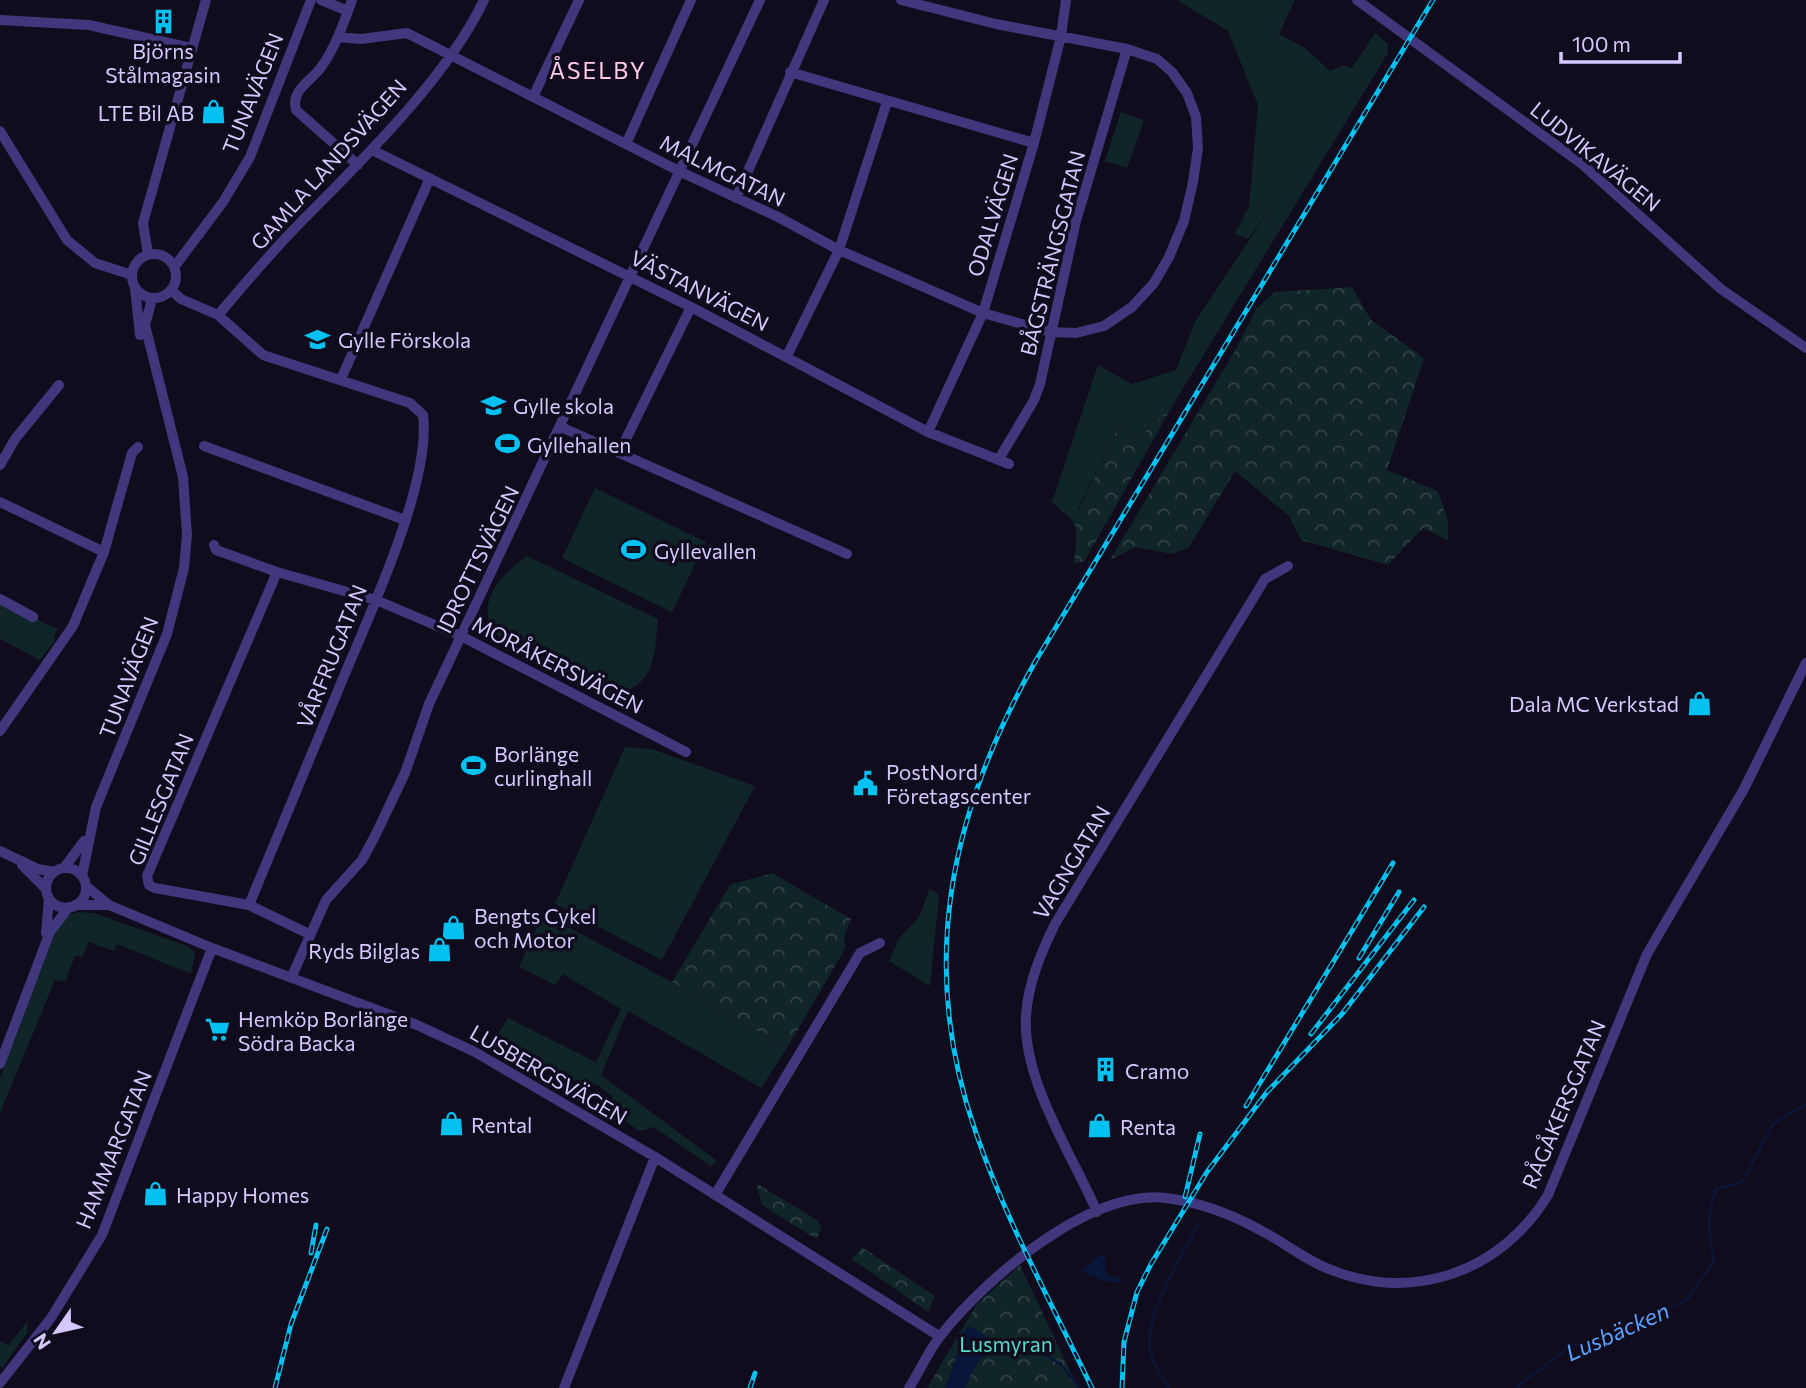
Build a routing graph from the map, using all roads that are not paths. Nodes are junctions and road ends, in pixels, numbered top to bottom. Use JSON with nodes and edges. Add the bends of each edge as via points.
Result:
{"nodes":[{"id":1,"x":206,"y":0,"type":"edge"},
{"id":2,"x":311,"y":0,"type":"edge"},
{"id":3,"x":321,"y":0,"type":"edge"},
{"id":4,"x":484,"y":0,"type":"edge"},
{"id":5,"x":579,"y":0,"type":"edge"},
{"id":6,"x":691,"y":0,"type":"edge"},
{"id":7,"x":760,"y":0,"type":"edge"},
{"id":8,"x":824,"y":0,"type":"edge"},
{"id":9,"x":901,"y":0,"type":"edge"},
{"id":10,"x":1066,"y":0,"type":"edge"},
{"id":11,"x":1357,"y":0,"type":"edge"},
{"id":12,"x":350,"y":5,"type":"edge"},
{"id":13,"x":0,"y":20,"type":"edge"},
{"id":14,"x":1061,"y":36,"type":"junction"},
{"id":15,"x":338,"y":37,"type":"junction"},
{"id":16,"x":191,"y":48,"type":"junction"},
{"id":17,"x":1127,"y":49,"type":"junction"},
{"id":18,"x":450,"y":56,"type":"junction"},
{"id":19,"x":790,"y":72,"type":"junction"},
{"id":20,"x":533,"y":97,"type":"junction"},
{"id":21,"x":887,"y":102,"type":"junction"},
{"id":22,"x":0,"y":131,"type":"edge"},
{"id":23,"x":1034,"y":143,"type":"junction"},
{"id":24,"x":626,"y":144,"type":"junction"},
{"id":25,"x":372,"y":149,"type":"junction"},
{"id":26,"x":358,"y":165,"type":"junction"},
{"id":27,"x":681,"y":172,"type":"junction"},
{"id":28,"x":430,"y":178,"type":"junction"},
{"id":29,"x":736,"y":198,"type":"junction"},
{"id":30,"x":839,"y":250,"type":"junction"},
{"id":31,"x":148,"y":254,"type":"junction"},
{"id":32,"x":175,"y":266,"type":"junction"},
{"id":33,"x":132,"y":275,"type":"junction"},
{"id":34,"x":632,"y":277,"type":"junction"},
{"id":35,"x":135,"y":288,"type":"junction"},
{"id":36,"x":172,"y":291,"type":"junction"},
{"id":37,"x":152,"y":299,"type":"junction"},
{"id":38,"x":691,"y":307,"type":"junction"},
{"id":39,"x":983,"y":313,"type":"junction"},
{"id":40,"x":218,"y":315,"type":"junction"},
{"id":41,"x":1050,"y":332,"type":"junction"},
{"id":42,"x":1806,"y":348,"type":"edge"},
{"id":43,"x":787,"y":356,"type":"junction"},
{"id":44,"x":341,"y":379,"type":"junction"},
{"id":45,"x":59,"y":385,"type":"dead end"},
{"id":46,"x":561,"y":427,"type":"junction"},
{"id":47,"x":928,"y":432,"type":"junction"},
{"id":48,"x":204,"y":446,"type":"dead end"},
{"id":49,"x":138,"y":447,"type":"dead end"},
{"id":50,"x":619,"y":453,"type":"junction"},
{"id":51,"x":1004,"y":461,"type":"joint"},
{"id":52,"x":0,"y":465,"type":"edge"},
{"id":53,"x":0,"y":502,"type":"edge"},
{"id":54,"x":405,"y":520,"type":"junction"},
{"id":55,"x":187,"y":535,"type":"junction"},
{"id":56,"x":214,"y":545,"type":"dead end"},
{"id":57,"x":104,"y":552,"type":"junction"},
{"id":58,"x":847,"y":554,"type":"dead end"},
{"id":59,"x":1288,"y":566,"type":"dead end"},
{"id":60,"x":277,"y":572,"type":"junction"},
{"id":61,"x":0,"y":599,"type":"edge"},
{"id":62,"x":376,"y":600,"type":"junction"},
{"id":63,"x":33,"y":617,"type":"dead end"},
{"id":64,"x":461,"y":636,"type":"junction"},
{"id":65,"x":1806,"y":663,"type":"edge"},
{"id":66,"x":5,"y":714,"type":"edge"},
{"id":67,"x":0,"y":731,"type":"edge"},
{"id":68,"x":686,"y":752,"type":"dead end"},
{"id":69,"x":91,"y":830,"type":"junction"},
{"id":70,"x":0,"y":851,"type":"edge"},
{"id":71,"x":17,"y":861,"type":"junction"},
{"id":72,"x":59,"y":870,"type":"junction"},
{"id":73,"x":84,"y":881,"type":"junction"},
{"id":74,"x":47,"y":893,"type":"junction"},
{"id":75,"x":109,"y":905,"type":"junction"},
{"id":76,"x":249,"y":905,"type":"junction"},
{"id":77,"x":72,"y":906,"type":"junction"},
{"id":78,"x":309,"y":934,"type":"junction"},
{"id":79,"x":880,"y":943,"type":"dead end"},
{"id":80,"x":212,"y":948,"type":"junction"},
{"id":81,"x":292,"y":976,"type":"junction"},
{"id":82,"x":0,"y":1052,"type":"edge"},
{"id":83,"x":0,"y":1064,"type":"edge"},
{"id":84,"x":655,"y":1157,"type":"junction"},
{"id":85,"x":715,"y":1195,"type":"junction"},
{"id":86,"x":1097,"y":1212,"type":"junction"},
{"id":87,"x":939,"y":1336,"type":"junction"},
{"id":88,"x":0,"y":1383,"type":"edge"},
{"id":89,"x":564,"y":1388,"type":"edge"},
{"id":90,"x":909,"y":1388,"type":"edge"}],
"edges":[{"from":1,"to":16,"type":"street"},
{"from":2,"to":32,"type":"street","name":"TUNAVÄGEN","via":[[250,157]]},
{"from":3,"to":12,"type":"street"},
{"from":4,"to":18,"type":"street","name":"GAMLA LANDSVÄGEN"},
{"from":5,"to":20,"type":"street"},
{"from":6,"to":24,"type":"street"},
{"from":7,"to":27,"type":"street","name":"IDROTTSVÄGEN"},
{"from":8,"to":19,"type":"street"},
{"from":9,"to":14,"type":"street","name":"MALMGATAN"},
{"from":10,"to":14,"type":"street","name":"ODALVÄGEN"},
{"from":11,"to":42,"type":"street","name":"LUDVIKAVÄGEN","via":[[1582,164],[1721,289]]},
{"from":12,"to":15,"type":"street"},
{"from":13,"to":16,"type":"street","via":[[89,25]]},
{"from":14,"to":17,"type":"street","name":"MALMGATAN"},
{"from":14,"to":23,"type":"street","name":"ODALVÄGEN"},
{"from":15,"to":18,"type":"street","name":"MALMGATAN","via":[[407,33]]},
{"from":15,"to":26,"type":"street","via":[[321,67],[295,95],[294,104]]},
{"from":16,"to":31,"type":"street","via":[[144,223]]},
{"from":17,"to":41,"type":"street","name":"BÅGSTRÄNGSGATAN","via":[[1076,221]]},
{"from":17,"to":41,"type":"street","name":"MALMGATAN","via":[[1157,59],[1172,72],[1196,117],[1198,148],[1184,221],[1154,283],[1132,307],[1104,326],[1076,333]]},
{"from":18,"to":20,"type":"street","name":"MALMGATAN"},
{"from":18,"to":25,"type":"street","name":"GAMLA LANDSVÄGEN"},
{"from":19,"to":21,"type":"street"},
{"from":19,"to":29,"type":"street"},
{"from":20,"to":24,"type":"street","name":"MALMGATAN"},
{"from":21,"to":23,"type":"street"},
{"from":21,"to":30,"type":"street"},
{"from":22,"to":33,"type":"street","via":[[67,240],[95,263]]},
{"from":23,"to":39,"type":"street","name":"ODALVÄGEN"},
{"from":24,"to":27,"type":"street","name":"MALMGATAN"},
{"from":25,"to":26,"type":"street","name":"GAMLA LANDSVÄGEN"},
{"from":25,"to":28,"type":"street","name":"VÄSTANVÄGEN"},
{"from":26,"to":40,"type":"street","name":"GAMLA LANDSVÄGEN","via":[[297,225]]},
{"from":27,"to":29,"type":"street","name":"MALMGATAN"},
{"from":27,"to":34,"type":"street","name":"IDROTTSVÄGEN"},
{"from":28,"to":34,"type":"street","name":"VÄSTANVÄGEN"},
{"from":28,"to":44,"type":"street"},
{"from":29,"to":30,"type":"street","name":"MALMGATAN"},
{"from":30,"to":39,"type":"street","name":"MALMGATAN"},
{"from":30,"to":43,"type":"street"},
{"from":31,"to":32,"type":"street","via":[[160,254]]},
{"from":31,"to":33,"type":"street","via":[[136,262]]},
{"from":32,"to":36,"type":"street","via":[[177,279]]},
{"from":33,"to":35,"type":"street"},
{"from":34,"to":38,"type":"street","name":"VÄSTANVÄGEN"},
{"from":34,"to":46,"type":"street","name":"IDROTTSVÄGEN"},
{"from":35,"to":37,"type":"street"},
{"from":35,"to":55,"type":"street","name":"TUNAVÄGEN","via":[[145,358],[180,478]]},
{"from":36,"to":37,"type":"street"},
{"from":36,"to":40,"type":"street"},
{"from":37,"to":55,"type":"street","name":"TUNAVÄGEN","via":[[146,334],[183,477]]},
{"from":38,"to":43,"type":"street","name":"VÄSTANVÄGEN"},
{"from":38,"to":50,"type":"street"},
{"from":39,"to":41,"type":"street","name":"MALMGATAN"},
{"from":39,"to":47,"type":"street","name":"ODALVÄGEN"},
{"from":40,"to":44,"type":"street","via":[[263,355]]},
{"from":41,"to":51,"type":"street","name":"BÅGSTRÄNGSGATAN","via":[[1034,400]]},
{"from":43,"to":47,"type":"street","name":"VÄSTANVÄGEN"},
{"from":44,"to":54,"type":"street","name":"VÅRFRUGATAN","via":[[410,403],[423,415],[426,435]]},
{"from":45,"to":52,"type":"street"},
{"from":46,"to":50,"type":"street"},
{"from":46,"to":64,"type":"street","name":"IDROTTSVÄGEN"},
{"from":47,"to":51,"type":"street","name":"VÄSTANVÄGEN"},
{"from":48,"to":54,"type":"street"},
{"from":49,"to":57,"type":"street","via":[[132,453]]},
{"from":50,"to":58,"type":"street"},
{"from":53,"to":57,"type":"street"},
{"from":54,"to":62,"type":"street","name":"VÅRFRUGATAN"},
{"from":55,"to":69,"type":"street","name":"TUNAVÄGEN","via":[[184,568],[167,634],[96,807]]},
{"from":56,"to":60,"type":"street","name":"MORÅKERSVÄGEN","via":[[216,550]]},
{"from":57,"to":66,"type":"street","via":[[73,626]]},
{"from":59,"to":86,"type":"street","name":"VAGNGATAN","via":[[1265,579],[1038,959],[1026,1015],[1034,1072]]},
{"from":60,"to":62,"type":"street","name":"MORÅKERSVÄGEN"},
{"from":60,"to":76,"type":"street","name":"GILLESGATAN","via":[[147,876],[155,888]]},
{"from":61,"to":63,"type":"street"},
{"from":62,"to":64,"type":"street","name":"MORÅKERSVÄGEN"},
{"from":62,"to":76,"type":"street","name":"VÅRFRUGATAN"},
{"from":64,"to":68,"type":"street","name":"MORÅKERSVÄGEN"},
{"from":64,"to":78,"type":"street","name":"IDROTTSVÄGEN","via":[[375,836],[362,860],[326,900]]},
{"from":65,"to":86,"type":"street","name":"RÅGÅKERSGATAN","via":[[1744,789],[1647,954],[1548,1195],[1528,1224],[1503,1248],[1446,1277],[1373,1282],[1327,1269],[1223,1211],[1163,1198],[1129,1201]]},
{"from":66,"to":67,"type":"street"},
{"from":69,"to":72,"type":"street","name":"TUNAVÄGEN"},
{"from":69,"to":73,"type":"street","name":"TUNAVÄGEN"},
{"from":70,"to":71,"type":"street"},
{"from":71,"to":72,"type":"street"},
{"from":71,"to":74,"type":"street"},
{"from":72,"to":73,"type":"street"},
{"from":72,"to":74,"type":"street"},
{"from":73,"to":75,"type":"street","name":"LUSBERGSVÄGEN"},
{"from":73,"to":77,"type":"street","via":[[84,896]]},
{"from":74,"to":77,"type":"street","via":[[57,906]]},
{"from":74,"to":82,"type":"street","via":[[46,931]]},
{"from":75,"to":77,"type":"street","name":"LUSBERGSVÄGEN"},
{"from":75,"to":80,"type":"street","name":"LUSBERGSVÄGEN"},
{"from":76,"to":78,"type":"street","name":"GILLESGATAN"},
{"from":77,"to":83,"type":"street","via":[[50,932]]},
{"from":78,"to":81,"type":"street","name":"IDROTTSVÄGEN"},
{"from":79,"to":85,"type":"street","via":[[860,953]]},
{"from":80,"to":81,"type":"street","name":"LUSBERGSVÄGEN"},
{"from":80,"to":88,"type":"street","name":"HAMMARGATAN","via":[[102,1235],[51,1318]]},
{"from":81,"to":84,"type":"street","name":"LUSBERGSVÄGEN","via":[[475,1052]]},
{"from":84,"to":85,"type":"street","name":"LUSBERGSVÄGEN"},
{"from":84,"to":89,"type":"street"},
{"from":85,"to":87,"type":"street","name":"LUSBERGSVÄGEN"},
{"from":86,"to":87,"type":"street","name":"RÅGÅKERSGATAN","via":[[1003,1269]]},
{"from":87,"to":90,"type":"street","name":"RÅGÅKERSGATAN"}]}
